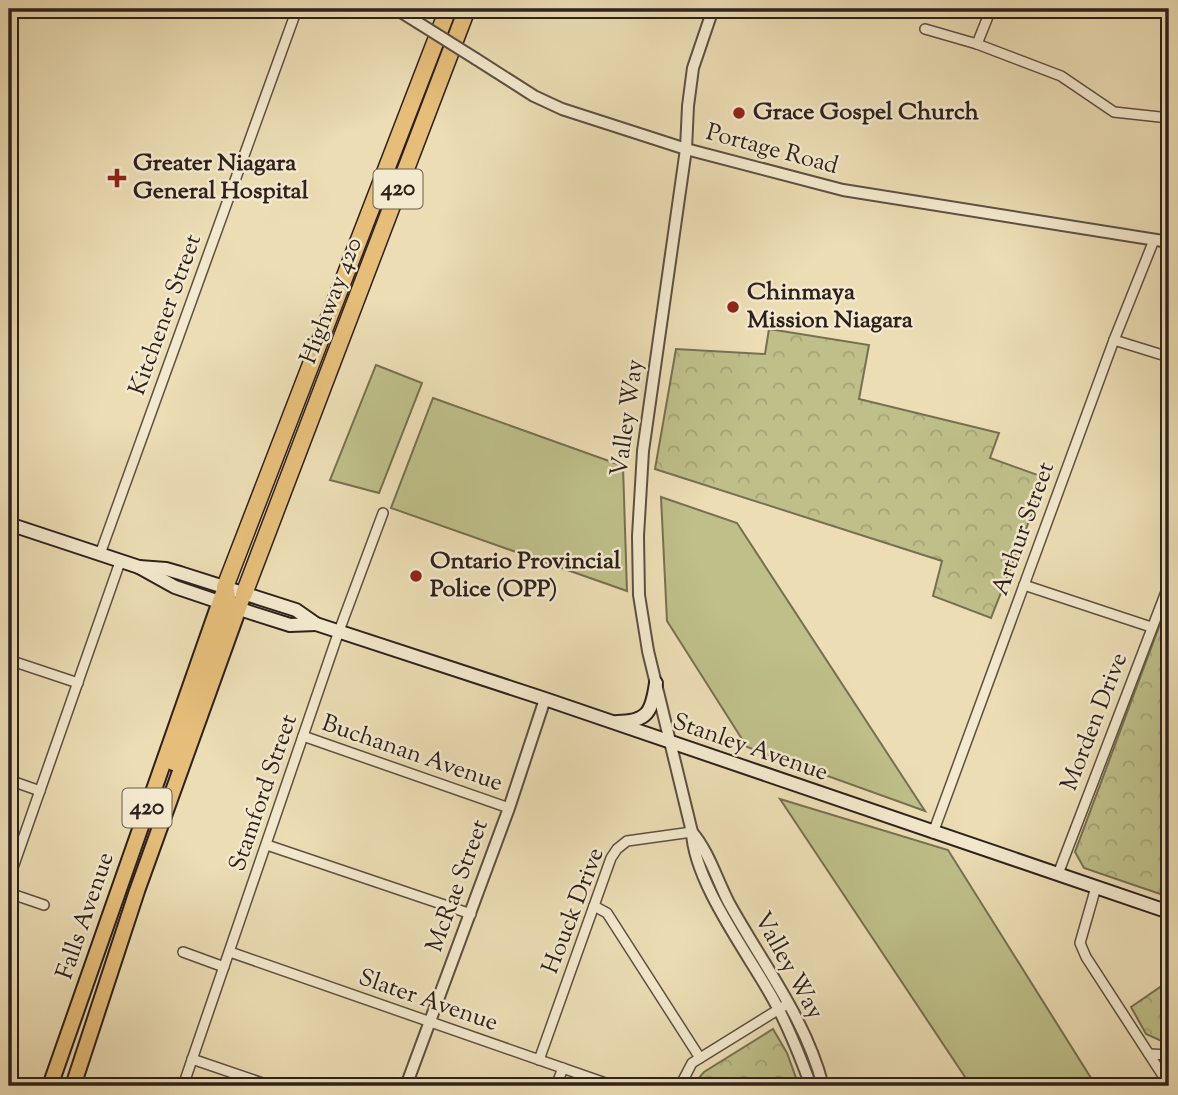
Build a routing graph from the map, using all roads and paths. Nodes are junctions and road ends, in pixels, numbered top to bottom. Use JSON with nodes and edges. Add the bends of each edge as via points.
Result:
{"nodes":[{"id":1,"x":297,"y":9,"type":"edge"},
{"id":2,"x":396,"y":9,"type":"edge"},
{"id":3,"x":448,"y":9,"type":"edge"},
{"id":4,"x":467,"y":9,"type":"edge"},
{"id":5,"x":713,"y":9,"type":"edge"},
{"id":6,"x":991,"y":9,"type":"edge"},
{"id":7,"x":925,"y":29,"type":"dead end"},
{"id":8,"x":977,"y":44,"type":"junction"},
{"id":9,"x":1169,"y":118,"type":"edge"},
{"id":10,"x":686,"y":149,"type":"junction"},
{"id":11,"x":1154,"y":240,"type":"junction"},
{"id":12,"x":1169,"y":242,"type":"edge"},
{"id":13,"x":1114,"y":340,"type":"junction"},
{"id":14,"x":1169,"y":357,"type":"edge"},
{"id":15,"x":383,"y":513,"type":"dead end"},
{"id":16,"x":9,"y":524,"type":"edge"},
{"id":17,"x":100,"y":554,"type":"junction"},
{"id":18,"x":121,"y":562,"type":"junction"},
{"id":19,"x":1169,"y":583,"type":"edge"},
{"id":20,"x":1024,"y":585,"type":"junction"},
{"id":21,"x":231,"y":599,"type":"junction"},
{"id":22,"x":1151,"y":627,"type":"junction"},
{"id":23,"x":339,"y":631,"type":"junction"},
{"id":24,"x":9,"y":660,"type":"edge"},
{"id":25,"x":78,"y":683,"type":"junction"},
{"id":26,"x":656,"y":683,"type":"junction"},
{"id":27,"x":545,"y":699,"type":"junction"},
{"id":28,"x":606,"y":721,"type":"junction"},
{"id":29,"x":303,"y":736,"type":"junction"},
{"id":30,"x":669,"y":743,"type":"junction"},
{"id":31,"x":9,"y":780,"type":"edge"},
{"id":32,"x":40,"y":791,"type":"junction"},
{"id":33,"x":509,"y":808,"type":"junction"},
{"id":34,"x":692,"y":832,"type":"junction"},
{"id":35,"x":933,"y":833,"type":"junction"},
{"id":36,"x":267,"y":845,"type":"junction"},
{"id":37,"x":1058,"y":874,"type":"junction"},
{"id":38,"x":9,"y":879,"type":"edge"},
{"id":39,"x":1096,"y":887,"type":"junction"},
{"id":40,"x":9,"y":893,"type":"edge"},
{"id":41,"x":44,"y":905,"type":"dead end"},
{"id":42,"x":594,"y":906,"type":"junction"},
{"id":43,"x":1169,"y":912,"type":"edge"},
{"id":44,"x":471,"y":914,"type":"junction"},
{"id":45,"x":230,"y":952,"type":"junction"},
{"id":46,"x":183,"y":953,"type":"dead end"},
{"id":47,"x":225,"y":967,"type":"junction"},
{"id":48,"x":783,"y":1007,"type":"junction"},
{"id":49,"x":429,"y":1021,"type":"junction"},
{"id":50,"x":1149,"y":1054,"type":"junction"},
{"id":51,"x":1169,"y":1055,"type":"edge"},
{"id":52,"x":700,"y":1058,"type":"junction"},
{"id":53,"x":192,"y":1059,"type":"junction"},
{"id":54,"x":540,"y":1060,"type":"junction"},
{"id":55,"x":563,"y":1068,"type":"junction"},
{"id":56,"x":816,"y":1085,"type":"edge"},
{"id":57,"x":1169,"y":1085,"type":"edge"},
{"id":58,"x":50,"y":1086,"type":"edge"},
{"id":59,"x":73,"y":1086,"type":"edge"},
{"id":60,"x":183,"y":1086,"type":"edge"},
{"id":61,"x":271,"y":1086,"type":"edge"},
{"id":62,"x":406,"y":1086,"type":"edge"},
{"id":63,"x":556,"y":1086,"type":"edge"},
{"id":64,"x":614,"y":1086,"type":"edge"},
{"id":65,"x":680,"y":1086,"type":"edge"},
{"id":66,"x":836,"y":1086,"type":"edge"}],
"edges":[{"from":1,"to":17,"type":"street","name":"Kitchener Street"},
{"from":2,"to":10,"type":"street","name":"Portage Road","bridge":true,"via":[[534,96]]},
{"from":3,"to":21,"type":"highway","name":"Highway 420","number":"420"},
{"from":4,"to":21,"type":"highway","name":"Highway 420","number":"420"},
{"from":5,"to":10,"type":"street","name":"Valley Way","via":[[692,68]]},
{"from":6,"to":8,"type":"street"},
{"from":7,"to":8,"type":"street"},
{"from":8,"to":9,"type":"street","via":[[1061,76],[1114,112]]},
{"from":10,"to":11,"type":"street","name":"Portage Road","via":[[843,190]]},
{"from":10,"to":26,"type":"street","name":"Valley Way","via":[[640,478],[639,595]]},
{"from":11,"to":12,"type":"street","name":"Portage Road"},
{"from":11,"to":13,"type":"street","name":"Arthur Street"},
{"from":13,"to":14,"type":"street"},
{"from":13,"to":20,"type":"street","name":"Arthur Street"},
{"from":15,"to":23,"type":"street","name":"Stamford Street"},
{"from":16,"to":17,"type":"main road","name":"Stanley Avenue"},
{"from":17,"to":18,"type":"main road","name":"Stanley Avenue"},
{"from":18,"to":21,"type":"main road","name":"Stanley Avenue","via":[[166,569]]},
{"from":18,"to":25,"type":"street"},
{"from":19,"to":22,"type":"street","name":"Morden Drive"},
{"from":20,"to":22,"type":"street"},
{"from":20,"to":35,"type":"street","name":"Arthur Street"},
{"from":21,"to":23,"type":"main road","name":"Stanley Avenue","via":[[296,610],[316,624]]},
{"from":21,"to":58,"type":"highway","name":"Falls Avenue","number":"420"},
{"from":21,"to":59,"type":"highway","name":"Falls Avenue","number":"420"},
{"from":22,"to":37,"type":"street","name":"Morden Drive"},
{"from":23,"to":27,"type":"main road","name":"Stanley Avenue"},
{"from":23,"to":29,"type":"street","name":"Stamford Street"},
{"from":24,"to":25,"type":"street"},
{"from":25,"to":32,"type":"street"},
{"from":26,"to":28,"type":"main road","via":[[645,716],[628,722]]},
{"from":26,"to":30,"type":"street","name":"Valley Way"},
{"from":27,"to":28,"type":"main road","name":"Stanley Avenue"},
{"from":27,"to":33,"type":"street","name":"McRae Street"},
{"from":28,"to":30,"type":"main road","name":"Stanley Avenue"},
{"from":29,"to":33,"type":"street","name":"Buchanan Avenue"},
{"from":29,"to":36,"type":"street","name":"Stamford Street"},
{"from":30,"to":34,"type":"street","name":"Valley Way"},
{"from":30,"to":35,"type":"main road","name":"Stanley Avenue"},
{"from":31,"to":32,"type":"street"},
{"from":32,"to":38,"type":"street"},
{"from":33,"to":44,"type":"street","name":"McRae Street"},
{"from":34,"to":42,"type":"street","name":"Houck Drive","via":[[627,841],[611,858]]},
{"from":34,"to":48,"type":"street","name":"Valley Way"},
{"from":35,"to":37,"type":"main road","name":"Stanley Avenue"},
{"from":36,"to":44,"type":"street"},
{"from":36,"to":45,"type":"street","name":"Stamford Street"},
{"from":37,"to":39,"type":"main road","name":"Stanley Avenue"},
{"from":39,"to":43,"type":"main road","name":"Stanley Avenue"},
{"from":39,"to":50,"type":"street","via":[[1080,943]]},
{"from":40,"to":41,"type":"street"},
{"from":42,"to":52,"type":"street","via":[[607,913]]},
{"from":42,"to":54,"type":"street","name":"Houck Drive"},
{"from":44,"to":49,"type":"street","name":"McRae Street"},
{"from":45,"to":47,"type":"street","name":"Stamford Street"},
{"from":45,"to":49,"type":"street","name":"Slater Avenue"},
{"from":46,"to":47,"type":"street"},
{"from":47,"to":53,"type":"street","name":"Stamford Street"},
{"from":48,"to":52,"type":"street"},
{"from":48,"to":56,"type":"street","name":"Valley Way"},
{"from":49,"to":54,"type":"street","name":"Slater Avenue"},
{"from":49,"to":62,"type":"street","name":"McRae Street"},
{"from":50,"to":51,"type":"street"},
{"from":50,"to":57,"type":"street"},
{"from":52,"to":65,"type":"street","via":[[692,1063]]},
{"from":53,"to":60,"type":"street","name":"Stamford Street"},
{"from":53,"to":61,"type":"street"},
{"from":54,"to":55,"type":"street","name":"Slater Avenue"},
{"from":55,"to":63,"type":"street"},
{"from":55,"to":64,"type":"street","name":"Slater Avenue"},
{"from":56,"to":66,"type":"street"}]}
